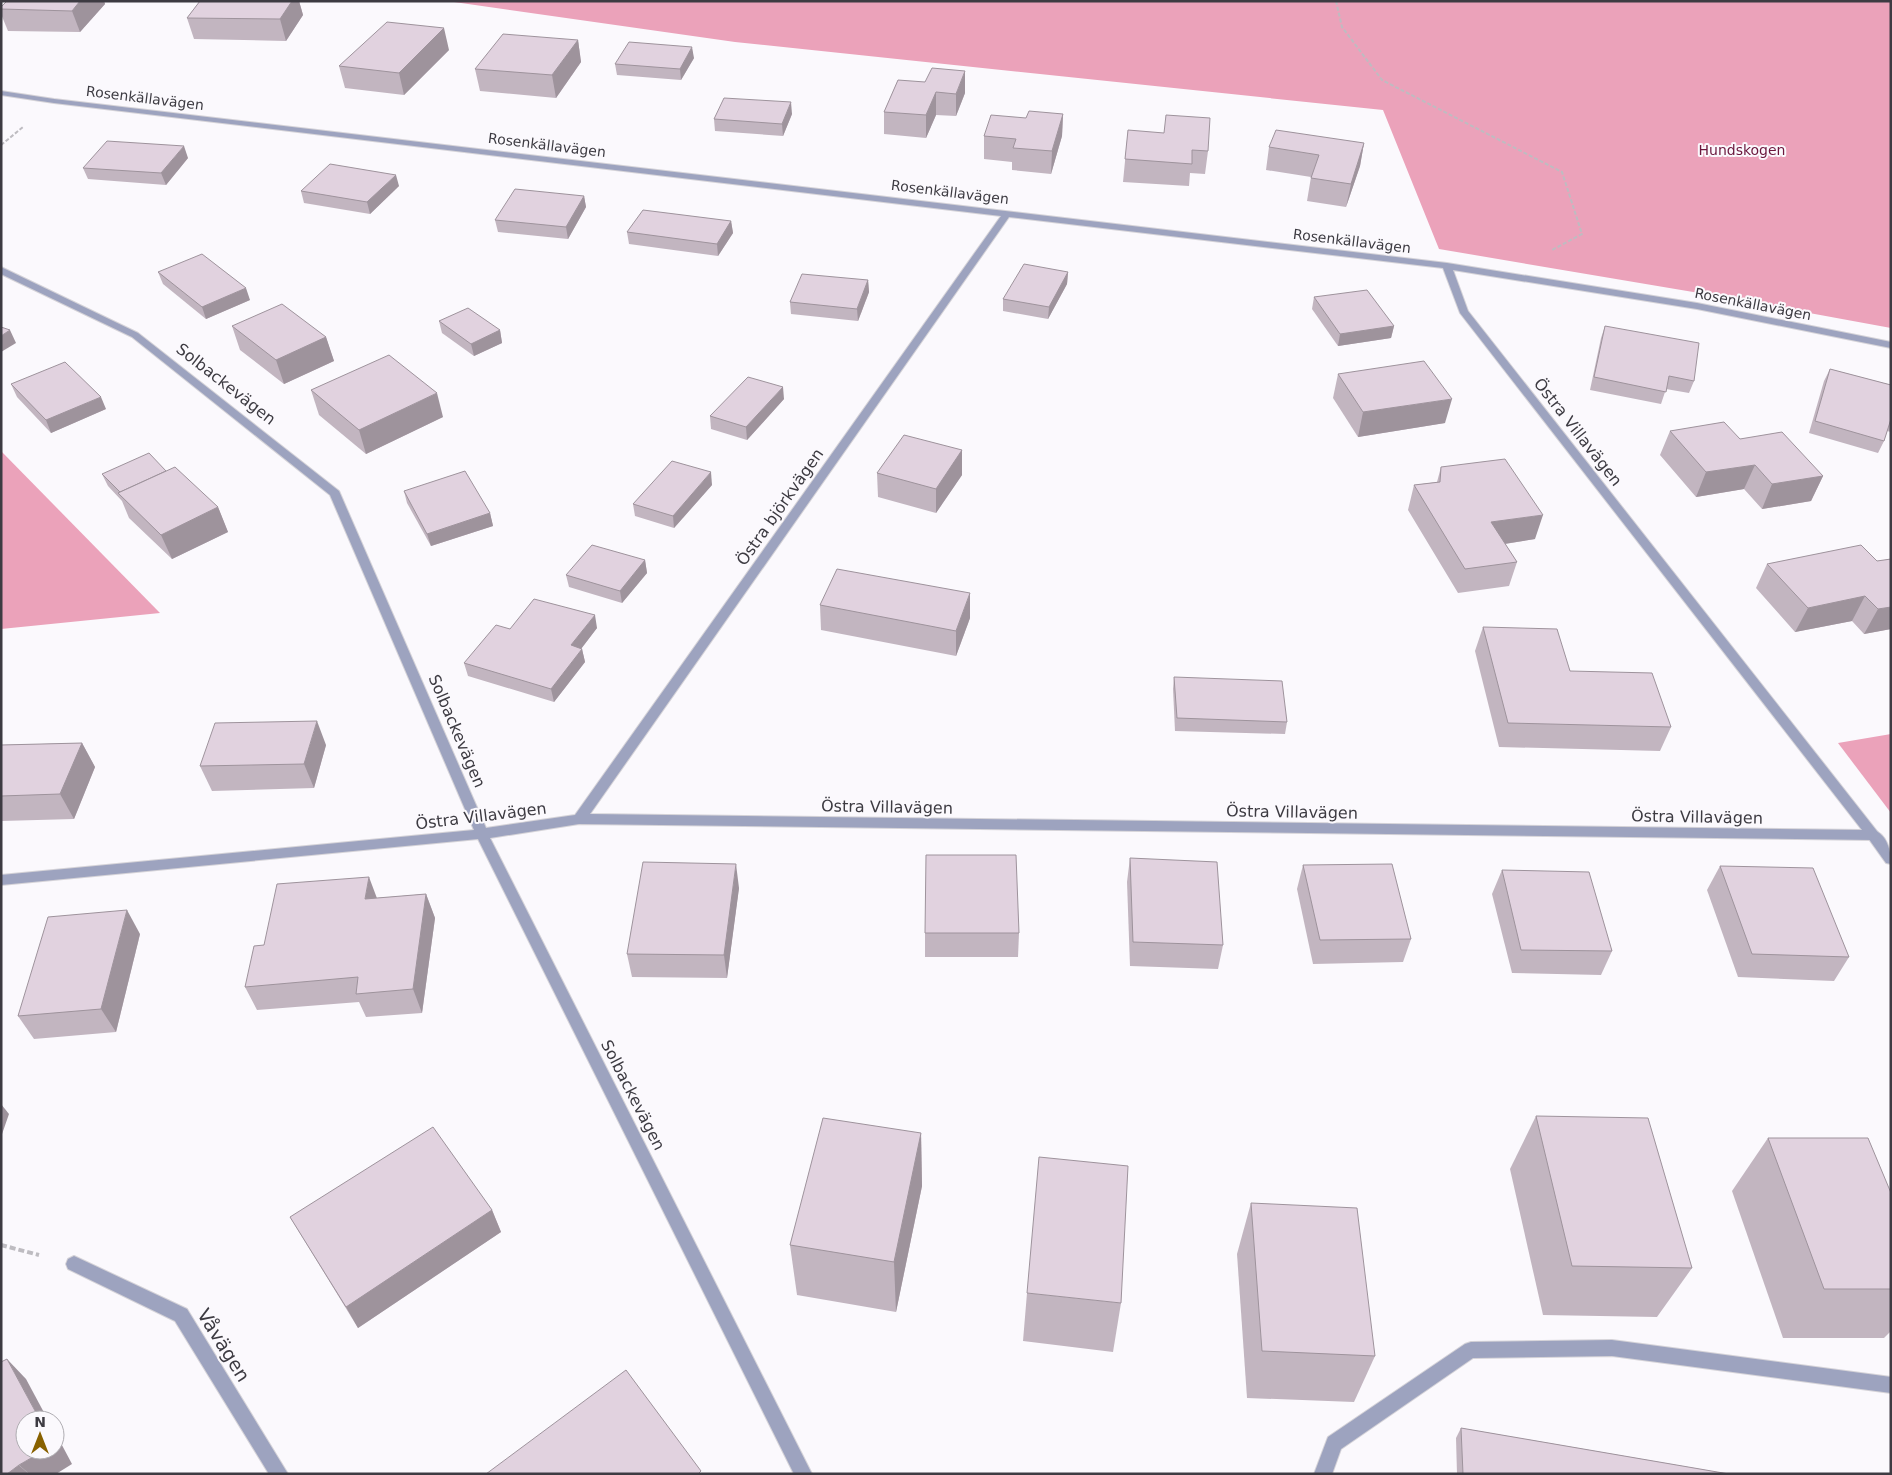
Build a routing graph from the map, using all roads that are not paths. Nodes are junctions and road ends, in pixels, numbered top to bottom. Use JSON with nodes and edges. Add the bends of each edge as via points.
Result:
{"nodes":[{"id":1,"x":1,"y":93,"type":"edge"},
{"id":2,"x":1008,"y":213,"type":"junction"},
{"id":3,"x":1447,"y":266,"type":"junction"},
{"id":4,"x":1,"y":270,"type":"edge"},
{"id":5,"x":1891,"y":345,"type":"edge"},
{"id":6,"x":580,"y":819,"type":"junction"},
{"id":7,"x":482,"y":834,"type":"junction"},
{"id":8,"x":1873,"y":835,"type":"junction"},
{"id":9,"x":1891,"y":843,"type":"edge"},
{"id":10,"x":1891,"y":859,"type":"edge"},
{"id":11,"x":1,"y":880,"type":"edge"},
{"id":12,"x":74,"y":1264,"type":"dead end"},
{"id":13,"x":1891,"y":1385,"type":"edge"},
{"id":14,"x":279,"y":1474,"type":"edge"},
{"id":15,"x":803,"y":1474,"type":"edge"},
{"id":16,"x":1323,"y":1474,"type":"edge"}],
"edges":[{"from":1,"to":2,"type":"street","name":"Rosenkällavägen"},
{"from":2,"to":3,"type":"street","name":"Rosenkällavägen"},
{"from":2,"to":6,"type":"street","name":"Östra björkvägen"},
{"from":3,"to":5,"type":"street","name":"Rosenkällavägen","via":[[1697,306]]},
{"from":3,"to":8,"type":"street","name":"Östra Villavägen","via":[[1463,311]]},
{"from":4,"to":7,"type":"street","name":"Solbackevägen","via":[[135,335],[334,493]]},
{"from":6,"to":7,"type":"street","name":"Östra Villavägen"},
{"from":6,"to":8,"type":"street","name":"Östra Villavägen"},
{"from":7,"to":11,"type":"street","name":"Östra Villavägen"},
{"from":7,"to":15,"type":"street","name":"Solbackevägen"},
{"from":8,"to":9,"type":"street"},
{"from":8,"to":10,"type":"street"},
{"from":12,"to":14,"type":"street","name":"Våvägen","via":[[181,1315]]},
{"from":13,"to":16,"type":"street","via":[[1612,1348],[1471,1350],[1334,1443]]}]}
